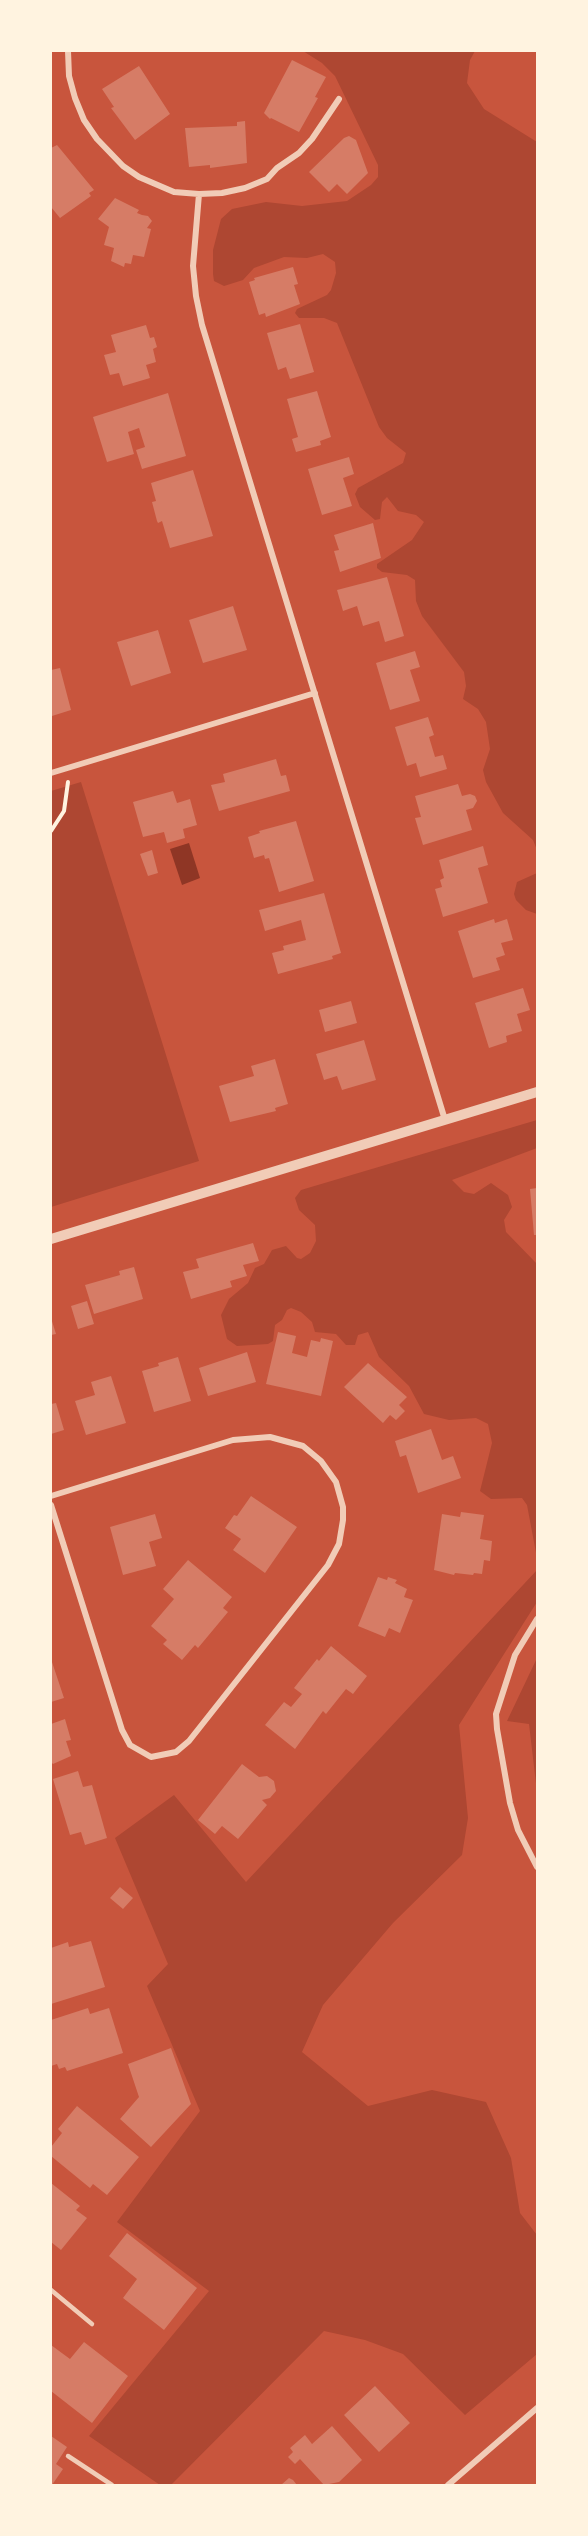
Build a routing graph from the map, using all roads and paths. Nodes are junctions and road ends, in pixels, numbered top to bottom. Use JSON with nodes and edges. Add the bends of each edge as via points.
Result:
{"nodes":[{"id":1,"x":68,"y":51,"type":"edge"},
{"id":2,"x":339,"y":99,"type":"dead end"},
{"id":3,"x":199,"y":194,"type":"junction"},
{"id":4,"x":315,"y":693,"type":"junction"},
{"id":5,"x":70,"y":767,"type":"junction"},
{"id":6,"x":51,"y":773,"type":"edge"},
{"id":7,"x":51,"y":831,"type":"edge"},
{"id":8,"x":537,"y":1092,"type":"edge"},
{"id":9,"x":445,"y":1120,"type":"junction"},
{"id":10,"x":51,"y":1239,"type":"edge"},
{"id":11,"x":51,"y":1496,"type":"edge"},
{"id":12,"x":51,"y":1505,"type":"edge"},
{"id":13,"x":537,"y":1619,"type":"edge"},
{"id":14,"x":537,"y":1867,"type":"edge"},
{"id":15,"x":51,"y":2290,"type":"edge"},
{"id":16,"x":92,"y":2324,"type":"dead end"},
{"id":17,"x":537,"y":2408,"type":"edge"},
{"id":18,"x":68,"y":2456,"type":"dead end"},
{"id":19,"x":112,"y":2485,"type":"edge"},
{"id":20,"x":448,"y":2485,"type":"edge"}],
"edges":[{"from":1,"to":3,"type":"street","via":[[69,76],[79,109],[109,153],[156,185],[174,192]]},
{"from":2,"to":3,"type":"street","via":[[305,146],[267,179],[233,191]]},
{"from":3,"to":4,"type":"street","via":[[193,266],[200,318]]},
{"from":4,"to":5,"type":"street"},
{"from":4,"to":9,"type":"street"},
{"from":5,"to":6,"type":"street"},
{"from":5,"to":7,"type":"path","via":[[64,811]]},
{"from":8,"to":9,"type":"street"},
{"from":9,"to":10,"type":"street"},
{"from":11,"to":12,"type":"street","via":[[233,1440],[270,1437],[303,1446],[321,1461],[336,1482],[343,1520],[339,1544],[328,1565],[189,1741],[176,1752],[151,1757],[130,1744],[122,1730]]},
{"from":13,"to":14,"type":"street","via":[[515,1655],[496,1714],[510,1803],[518,1830]]},
{"from":15,"to":16,"type":"lane"},
{"from":17,"to":20,"type":"street"},
{"from":18,"to":19,"type":"lane"}]}
